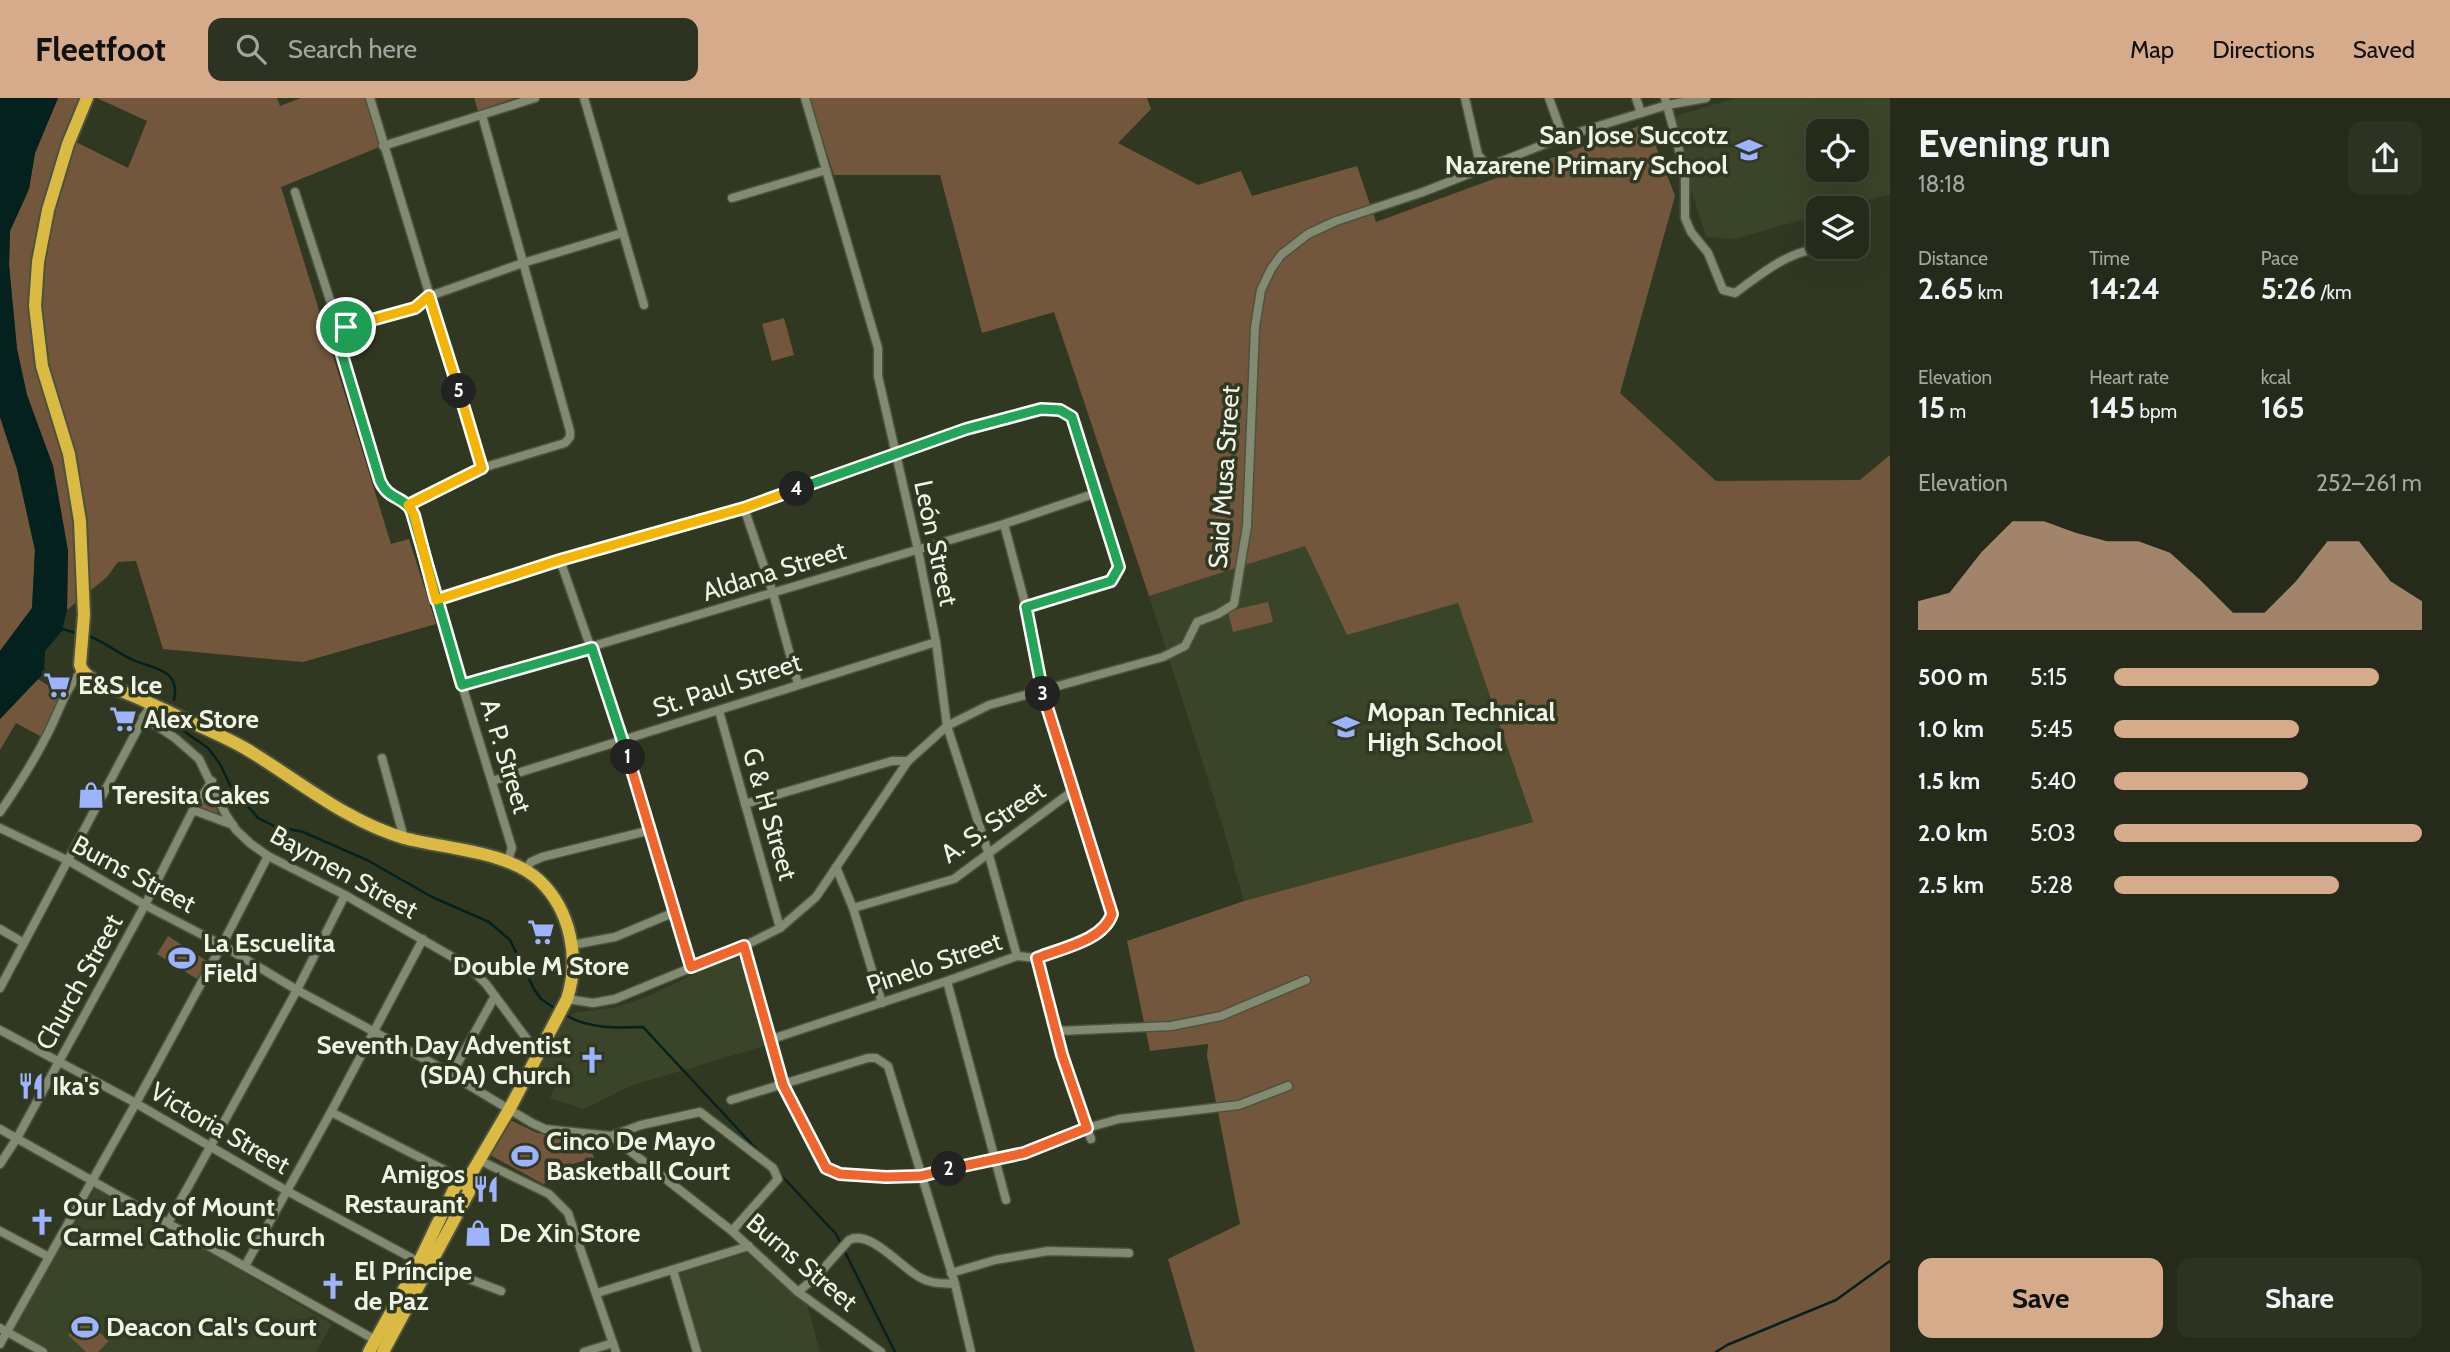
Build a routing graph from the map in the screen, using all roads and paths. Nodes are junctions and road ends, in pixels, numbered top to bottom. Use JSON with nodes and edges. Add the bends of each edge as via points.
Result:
{"nodes":[{"id":1,"x":87,"y":98,"type":"edge"},
{"id":2,"x":370,"y":98,"type":"edge"},
{"id":3,"x":535,"y":98,"type":"edge"},
{"id":4,"x":584,"y":98,"type":"edge"},
{"id":5,"x":805,"y":98,"type":"edge"},
{"id":6,"x":1465,"y":98,"type":"edge"},
{"id":7,"x":1549,"y":98,"type":"edge"},
{"id":8,"x":1636,"y":98,"type":"edge"},
{"id":9,"x":1706,"y":98,"type":"edge"},
{"id":10,"x":1666,"y":102,"type":"edge"},
{"id":11,"x":1641,"y":113,"type":"junction"},
{"id":12,"x":482,"y":115,"type":"junction"},
{"id":13,"x":1563,"y":137,"type":"junction"},
{"id":14,"x":383,"y":146,"type":"junction"},
{"id":15,"x":1488,"y":166,"type":"junction"},
{"id":16,"x":826,"y":170,"type":"junction"},
{"id":17,"x":295,"y":192,"type":"dead end"},
{"id":18,"x":732,"y":198,"type":"dead end"},
{"id":19,"x":622,"y":233,"type":"junction"},
{"id":20,"x":1806,"y":251,"type":"edge"},
{"id":21,"x":523,"y":263,"type":"junction"},
{"id":22,"x":429,"y":296,"type":"junction"},
{"id":23,"x":644,"y":305,"type":"dead end"},
{"id":24,"x":340,"y":331,"type":"junction"},
{"id":25,"x":895,"y":454,"type":"junction"},
{"id":26,"x":482,"y":468,"type":"junction"},
{"id":27,"x":1096,"y":493,"type":"junction"},
{"id":28,"x":408,"y":505,"type":"junction"},
{"id":29,"x":744,"y":508,"type":"junction"},
{"id":30,"x":1004,"y":524,"type":"junction"},
{"id":31,"x":918,"y":550,"type":"junction"},
{"id":32,"x":560,"y":560,"type":"junction"},
{"id":33,"x":773,"y":593,"type":"junction"},
{"id":34,"x":436,"y":600,"type":"junction"},
{"id":35,"x":1026,"y":607,"type":"junction"},
{"id":36,"x":936,"y":642,"type":"junction"},
{"id":37,"x":592,"y":648,"type":"junction"},
{"id":38,"x":82,"y":671,"type":"junction"},
{"id":39,"x":798,"y":684,"type":"junction"},
{"id":40,"x":462,"y":685,"type":"junction"},
{"id":41,"x":1042,"y":689,"type":"junction"},
{"id":42,"x":151,"y":704,"type":"junction"},
{"id":43,"x":719,"y":711,"type":"junction"},
{"id":44,"x":143,"y":717,"type":"junction"},
{"id":45,"x":947,"y":726,"type":"junction"},
{"id":46,"x":623,"y":740,"type":"junction"},
{"id":47,"x":382,"y":758,"type":"dead end"},
{"id":48,"x":908,"y":761,"type":"junction"},
{"id":49,"x":492,"y":781,"type":"junction"},
{"id":50,"x":212,"y":782,"type":"junction"},
{"id":51,"x":1074,"y":790,"type":"junction"},
{"id":52,"x":745,"y":804,"type":"junction"},
{"id":53,"x":193,"y":810,"type":"junction"},
{"id":54,"x":0,"y":812,"type":"edge"},
{"id":55,"x":233,"y":825,"type":"junction"},
{"id":56,"x":0,"y":828,"type":"edge"},
{"id":57,"x":651,"y":830,"type":"junction"},
{"id":58,"x":404,"y":838,"type":"junction"},
{"id":59,"x":988,"y":852,"type":"junction"},
{"id":60,"x":268,"y":856,"type":"junction"},
{"id":61,"x":69,"y":861,"type":"junction"},
{"id":62,"x":507,"y":863,"type":"junction"},
{"id":63,"x":836,"y":867,"type":"junction"},
{"id":64,"x":525,"y":871,"type":"junction"},
{"id":65,"x":345,"y":895,"type":"junction"},
{"id":66,"x":145,"y":905,"type":"junction"},
{"id":67,"x":853,"y":908,"type":"junction"},
{"id":68,"x":675,"y":912,"type":"junction"},
{"id":69,"x":780,"y":928,"type":"junction"},
{"id":70,"x":0,"y":929,"type":"edge"},
{"id":71,"x":423,"y":939,"type":"junction"},
{"id":72,"x":24,"y":943,"type":"junction"},
{"id":73,"x":572,"y":944,"type":"junction"},
{"id":74,"x":222,"y":945,"type":"junction"},
{"id":75,"x":744,"y":946,"type":"junction"},
{"id":76,"x":1017,"y":956,"type":"junction"},
{"id":77,"x":1037,"y":958,"type":"junction"},
{"id":78,"x":691,"y":967,"type":"junction"},
{"id":79,"x":1306,"y":980,"type":"dead end"},
{"id":80,"x":947,"y":981,"type":"junction"},
{"id":81,"x":0,"y":988,"type":"edge"},
{"id":82,"x":297,"y":990,"type":"junction"},
{"id":83,"x":495,"y":996,"type":"junction"},
{"id":84,"x":567,"y":999,"type":"junction"},
{"id":85,"x":882,"y":1003,"type":"junction"},
{"id":86,"x":0,"y":1030,"type":"edge"},
{"id":87,"x":1058,"y":1031,"type":"junction"},
{"id":88,"x":375,"y":1032,"type":"junction"},
{"id":89,"x":769,"y":1040,"type":"junction"},
{"id":90,"x":538,"y":1054,"type":"junction"},
{"id":91,"x":58,"y":1062,"type":"junction"},
{"id":92,"x":451,"y":1075,"type":"junction"},
{"id":93,"x":783,"y":1085,"type":"junction"},
{"id":94,"x":1288,"y":1086,"type":"dead end"},
{"id":95,"x":731,"y":1100,"type":"dead end"},
{"id":96,"x":136,"y":1103,"type":"junction"},
{"id":97,"x":510,"y":1108,"type":"junction"},
{"id":98,"x":331,"y":1112,"type":"junction"},
{"id":99,"x":1087,"y":1128,"type":"junction"},
{"id":100,"x":0,"y":1129,"type":"edge"},
{"id":101,"x":611,"y":1136,"type":"junction"},
{"id":102,"x":17,"y":1139,"type":"junction"},
{"id":103,"x":1091,"y":1139,"type":"dead end"},
{"id":104,"x":209,"y":1148,"type":"junction"},
{"id":105,"x":995,"y":1158,"type":"junction"},
{"id":106,"x":479,"y":1160,"type":"junction"},
{"id":107,"x":0,"y":1164,"type":"edge"},
{"id":108,"x":921,"y":1176,"type":"junction"},
{"id":109,"x":91,"y":1180,"type":"junction"},
{"id":110,"x":467,"y":1181,"type":"junction"},
{"id":111,"x":286,"y":1191,"type":"junction"},
{"id":112,"x":1006,"y":1200,"type":"dead end"},
{"id":113,"x":167,"y":1223,"type":"junction"},
{"id":114,"x":0,"y":1231,"type":"edge"},
{"id":115,"x":732,"y":1231,"type":"junction"},
{"id":116,"x":749,"y":1246,"type":"junction"},
{"id":117,"x":1129,"y":1253,"type":"dead end"},
{"id":118,"x":48,"y":1257,"type":"junction"},
{"id":119,"x":425,"y":1264,"type":"junction"},
{"id":120,"x":244,"y":1266,"type":"junction"},
{"id":121,"x":673,"y":1270,"type":"junction"},
{"id":122,"x":951,"y":1273,"type":"junction"},
{"id":123,"x":954,"y":1284,"type":"junction"},
{"id":124,"x":501,"y":1291,"type":"dead end"},
{"id":125,"x":798,"y":1292,"type":"junction"},
{"id":126,"x":597,"y":1293,"type":"junction"},
{"id":127,"x":4,"y":1330,"type":"edge"},
{"id":128,"x":0,"y":1344,"type":"edge"},
{"id":129,"x":382,"y":1346,"type":"edge"},
{"id":130,"x":614,"y":1348,"type":"edge"},
{"id":131,"x":43,"y":1352,"type":"edge"},
{"id":132,"x":369,"y":1352,"type":"edge"},
{"id":133,"x":584,"y":1352,"type":"edge"},
{"id":134,"x":697,"y":1352,"type":"edge"},
{"id":135,"x":881,"y":1352,"type":"edge"},
{"id":136,"x":971,"y":1352,"type":"edge"}],
"edges":[{"from":1,"to":38,"type":"highway","via":[[48,210],[35,306],[42,366],[69,454],[76,497],[83,559]]},
{"from":2,"to":14,"type":"street"},
{"from":3,"to":12,"type":"street"},
{"from":4,"to":19,"type":"street"},
{"from":5,"to":16,"type":"street","name":"León Street"},
{"from":6,"to":15,"type":"street","via":[[1478,155]]},
{"from":7,"to":13,"type":"street"},
{"from":8,"to":11,"type":"street"},
{"from":9,"to":10,"type":"street","name":"Said Musa Street"},
{"from":10,"to":11,"type":"street","name":"Said Musa Street"},
{"from":10,"to":20,"type":"street","via":[[1685,172],[1685,218],[1708,253],[1723,290],[1735,293],[1778,262]]},
{"from":11,"to":13,"type":"street","name":"Said Musa Street"},
{"from":12,"to":14,"type":"street"},
{"from":12,"to":21,"type":"street"},
{"from":13,"to":15,"type":"street","name":"Said Musa Street"},
{"from":14,"to":22,"type":"street"},
{"from":15,"to":41,"type":"street","name":"Said Musa Street","via":[[1336,221],[1308,234],[1281,255],[1261,290],[1255,327],[1247,526],[1234,604],[1197,622],[1185,646],[1163,657]]},
{"from":16,"to":18,"type":"street"},
{"from":16,"to":25,"type":"street","name":"León Street","via":[[878,348],[878,376]]},
{"from":17,"to":24,"type":"street"},
{"from":19,"to":21,"type":"street"},
{"from":19,"to":23,"type":"street"},
{"from":21,"to":22,"type":"street"},
{"from":21,"to":26,"type":"street","via":[[570,437],[565,443]]},
{"from":22,"to":24,"type":"street","via":[[415,308]]},
{"from":22,"to":26,"type":"street"},
{"from":24,"to":28,"type":"street","via":[[340,348],[380,481],[388,495]]},
{"from":25,"to":27,"type":"street","via":[[966,429],[1041,409],[1060,410],[1072,417]]},
{"from":25,"to":29,"type":"street"},
{"from":25,"to":31,"type":"street","name":"León Street"},
{"from":26,"to":28,"type":"street"},
{"from":27,"to":30,"type":"street","name":"Aldana Street"},
{"from":27,"to":35,"type":"street","via":[[1119,567],[1111,581]]},
{"from":28,"to":34,"type":"street","name":"A. P. Street"},
{"from":29,"to":32,"type":"street"},
{"from":29,"to":33,"type":"street"},
{"from":30,"to":31,"type":"street","name":"Aldana Street"},
{"from":30,"to":35,"type":"street"},
{"from":31,"to":33,"type":"street","name":"Aldana Street"},
{"from":31,"to":36,"type":"street","name":"León Street"},
{"from":32,"to":34,"type":"street"},
{"from":32,"to":37,"type":"street"},
{"from":33,"to":37,"type":"street","name":"Aldana Street"},
{"from":33,"to":39,"type":"street"},
{"from":34,"to":40,"type":"street","name":"A. P. Street"},
{"from":35,"to":41,"type":"street"},
{"from":36,"to":39,"type":"street","name":"St. Paul Street"},
{"from":36,"to":45,"type":"street","name":"León Street"},
{"from":37,"to":40,"type":"street","name":"Aldana Street"},
{"from":37,"to":46,"type":"street"},
{"from":38,"to":42,"type":"highway"},
{"from":38,"to":54,"type":"street","via":[[69,686],[30,767]]},
{"from":39,"to":43,"type":"street","name":"St. Paul Street"},
{"from":40,"to":49,"type":"street","name":"A. P. Street"},
{"from":41,"to":45,"type":"street","name":"Said Musa Street","via":[[989,705]]},
{"from":41,"to":51,"type":"street"},
{"from":42,"to":44,"type":"street"},
{"from":42,"to":58,"type":"highway","via":[[246,749],[369,826]]},
{"from":43,"to":46,"type":"street","name":"St. Paul Street"},
{"from":43,"to":52,"type":"street","name":"G & H Street"},
{"from":44,"to":50,"type":"street","name":"Baymen Street","via":[[191,751]]},
{"from":44,"to":61,"type":"street"},
{"from":45,"to":48,"type":"street","name":"Said Musa Street"},
{"from":45,"to":59,"type":"street","name":"León Street"},
{"from":46,"to":49,"type":"street","name":"St. Paul Street"},
{"from":46,"to":57,"type":"street"},
{"from":47,"to":58,"type":"street"},
{"from":48,"to":52,"type":"street","via":[[892,761]]},
{"from":48,"to":63,"type":"street","name":"Said Musa Street"},
{"from":49,"to":62,"type":"street","name":"A. P. Street","via":[[512,848]]},
{"from":50,"to":53,"type":"street","name":"Church Street"},
{"from":50,"to":55,"type":"street","name":"Baymen Street"},
{"from":51,"to":59,"type":"street","name":"A. S. Street"},
{"from":51,"to":77,"type":"street","name":"Pinelo Street","via":[[1112,914],[1095,935]]},
{"from":52,"to":69,"type":"street","name":"G & H Street"},
{"from":53,"to":55,"type":"street"},
{"from":53,"to":66,"type":"street","name":"Church Street"},
{"from":55,"to":60,"type":"street","name":"Baymen Street"},
{"from":56,"to":61,"type":"street","name":"Burns Street"},
{"from":57,"to":64,"type":"street","via":[[542,857]]},
{"from":57,"to":68,"type":"street"},
{"from":58,"to":62,"type":"highway"},
{"from":59,"to":67,"type":"street","name":"A. S. Street","via":[[954,879]]},
{"from":59,"to":76,"type":"street","name":"León Street"},
{"from":60,"to":65,"type":"street","name":"Baymen Street"},
{"from":60,"to":74,"type":"street"},
{"from":61,"to":66,"type":"street","name":"Burns Street"},
{"from":61,"to":72,"type":"street"},
{"from":62,"to":64,"type":"highway"},
{"from":63,"to":67,"type":"street"},
{"from":63,"to":69,"type":"street","name":"Said Musa Street","via":[[816,897]]},
{"from":64,"to":73,"type":"highway","via":[[554,898]]},
{"from":65,"to":71,"type":"street","name":"Baymen Street"},
{"from":65,"to":82,"type":"street"},
{"from":66,"to":74,"type":"street","name":"Burns Street"},
{"from":66,"to":91,"type":"street","name":"Church Street"},
{"from":67,"to":85,"type":"street"},
{"from":68,"to":73,"type":"street","via":[[615,937]]},
{"from":68,"to":78,"type":"street"},
{"from":69,"to":75,"type":"street","name":"Said Musa Street"},
{"from":70,"to":72,"type":"street"},
{"from":71,"to":83,"type":"street","name":"Baymen Street","via":[[468,966]]},
{"from":71,"to":88,"type":"street"},
{"from":72,"to":81,"type":"street"},
{"from":73,"to":84,"type":"highway","via":[[573,979]]},
{"from":74,"to":82,"type":"street","name":"Burns Street"},
{"from":74,"to":96,"type":"street"},
{"from":75,"to":78,"type":"street","name":"Said Musa Street"},
{"from":75,"to":89,"type":"street"},
{"from":76,"to":77,"type":"street","name":"Pinelo Street"},
{"from":76,"to":80,"type":"street","name":"Pinelo Street"},
{"from":77,"to":87,"type":"street"},
{"from":78,"to":84,"type":"street","name":"Said Musa Street","via":[[615,999],[593,1003]]},
{"from":79,"to":87,"type":"street","via":[[1242,1009],[1198,1021]]},
{"from":80,"to":85,"type":"street","name":"Pinelo Street"},
{"from":80,"to":105,"type":"street"},
{"from":82,"to":88,"type":"street","name":"Burns Street"},
{"from":82,"to":104,"type":"street"},
{"from":83,"to":90,"type":"street","name":"Baymen Street"},
{"from":83,"to":92,"type":"street"},
{"from":84,"to":90,"type":"highway"},
{"from":85,"to":89,"type":"street","name":"Pinelo Street"},
{"from":86,"to":91,"type":"street","name":"Victoria Street"},
{"from":87,"to":99,"type":"street"},
{"from":88,"to":92,"type":"street","name":"Burns Street"},
{"from":88,"to":98,"type":"street"},
{"from":89,"to":93,"type":"street"},
{"from":90,"to":97,"type":"highway"},
{"from":91,"to":96,"type":"street","name":"Victoria Street"},
{"from":91,"to":102,"type":"street","name":"Church Street"},
{"from":92,"to":97,"type":"street","name":"Burns Street"},
{"from":93,"to":95,"type":"street"},
{"from":93,"to":108,"type":"street","via":[[819,1159],[831,1172]]},
{"from":93,"to":108,"type":"street","via":[[868,1058],[883,1061]]},
{"from":94,"to":99,"type":"street","via":[[1239,1105],[1119,1119]]},
{"from":96,"to":104,"type":"street","name":"Victoria Street"},
{"from":96,"to":109,"type":"street"},
{"from":97,"to":101,"type":"street","name":"Burns Street","via":[[545,1129]]},
{"from":97,"to":106,"type":"highway"},
{"from":98,"to":110,"type":"street"},
{"from":98,"to":111,"type":"street"},
{"from":99,"to":103,"type":"street"},
{"from":99,"to":105,"type":"street","via":[[1024,1153]]},
{"from":100,"to":102,"type":"street"},
{"from":101,"to":115,"type":"street","name":"Burns Street"},
{"from":101,"to":115,"type":"street","via":[[700,1112],[773,1168],[778,1179]]},
{"from":102,"to":107,"type":"street","name":"Church Street"},
{"from":102,"to":109,"type":"street"},
{"from":104,"to":111,"type":"street","name":"Victoria Street"},
{"from":104,"to":113,"type":"street"},
{"from":105,"to":108,"type":"street"},
{"from":105,"to":112,"type":"street"},
{"from":106,"to":110,"type":"highway"},
{"from":106,"to":126,"type":"street","via":[[549,1194],[568,1213]]},
{"from":108,"to":122,"type":"street"},
{"from":109,"to":113,"type":"street"},
{"from":109,"to":118,"type":"street"},
{"from":110,"to":119,"type":"highway","via":[[456,1185]]},
{"from":111,"to":119,"type":"street","name":"Victoria Street"},
{"from":111,"to":120,"type":"street"},
{"from":113,"to":120,"type":"street"},
{"from":114,"to":118,"type":"street"},
{"from":115,"to":116,"type":"street","name":"Burns Street"},
{"from":116,"to":121,"type":"street"},
{"from":116,"to":125,"type":"street","name":"Burns Street"},
{"from":117,"to":122,"type":"street","via":[[1048,1251]]},
{"from":118,"to":127,"type":"street"},
{"from":119,"to":124,"type":"street","name":"Victoria Street"},
{"from":119,"to":129,"type":"highway"},
{"from":120,"to":129,"type":"street"},
{"from":121,"to":126,"type":"street"},
{"from":121,"to":134,"type":"street"},
{"from":122,"to":123,"type":"street"},
{"from":123,"to":125,"type":"street","via":[[918,1277],[891,1255],[855,1237]]},
{"from":123,"to":136,"type":"street"},
{"from":125,"to":135,"type":"street","name":"Burns Street"},
{"from":126,"to":130,"type":"street"},
{"from":127,"to":128,"type":"street"},
{"from":127,"to":131,"type":"street"},
{"from":129,"to":132,"type":"highway"},
{"from":130,"to":133,"type":"street"}]}
